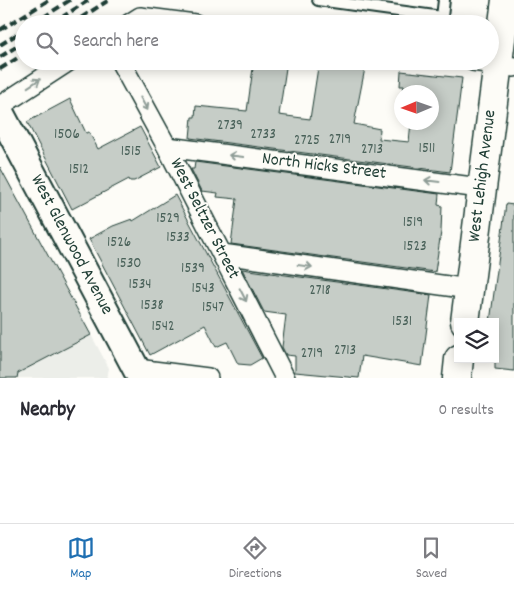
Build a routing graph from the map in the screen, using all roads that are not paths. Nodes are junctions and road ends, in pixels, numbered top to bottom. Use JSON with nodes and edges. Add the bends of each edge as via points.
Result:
{"nodes":[{"id":1,"x":318,"y":0,"type":"edge"},
{"id":2,"x":444,"y":0,"type":"edge"},
{"id":3,"x":506,"y":0,"type":"edge"},
{"id":4,"x":427,"y":15,"type":"edge"},
{"id":5,"x":442,"y":15,"type":"edge"},
{"id":6,"x":499,"y":41,"type":"edge"},
{"id":7,"x":55,"y":70,"type":"edge"},
{"id":8,"x":125,"y":70,"type":"edge"},
{"id":9,"x":494,"y":70,"type":"edge"},
{"id":10,"x":0,"y":106,"type":"edge"},
{"id":11,"x":0,"y":112,"type":"edge"},
{"id":12,"x":167,"y":147,"type":"junction"},
{"id":13,"x":480,"y":188,"type":"junction"},
{"id":14,"x":222,"y":254,"type":"junction"},
{"id":15,"x":469,"y":289,"type":"junction"},
{"id":16,"x":465,"y":318,"type":"edge"},
{"id":17,"x":459,"y":363,"type":"edge"},
{"id":18,"x":139,"y":374,"type":"edge"},
{"id":19,"x":208,"y":378,"type":"edge"},
{"id":20,"x":285,"y":378,"type":"edge"},
{"id":21,"x":457,"y":378,"type":"edge"}],
"edges":[{"from":1,"to":4,"type":"lane"},
{"from":2,"to":5,"type":"lane"},
{"from":3,"to":6,"type":"main road","name":"West Lehigh Avenue"},
{"from":10,"to":7,"type":"street","one_way":true},
{"from":8,"to":12,"type":"street","name":"West Seltzer Street","one_way":true},
{"from":9,"to":13,"type":"main road","name":"West Lehigh Avenue"},
{"from":11,"to":18,"type":"main road","name":"West Glenwood Avenue"},
{"from":13,"to":12,"type":"street","name":"North Hicks Street","one_way":true},
{"from":12,"to":14,"type":"street","name":"West Seltzer Street"},
{"from":13,"to":15,"type":"main road","name":"West Lehigh Avenue"},
{"from":14,"to":15,"type":"street","one_way":true},
{"from":14,"to":20,"type":"street","name":"West Seltzer Street","one_way":true},
{"from":15,"to":16,"type":"main road","name":"West Lehigh Avenue"},
{"from":17,"to":21,"type":"main road"},
{"from":18,"to":19,"type":"street"}]}
